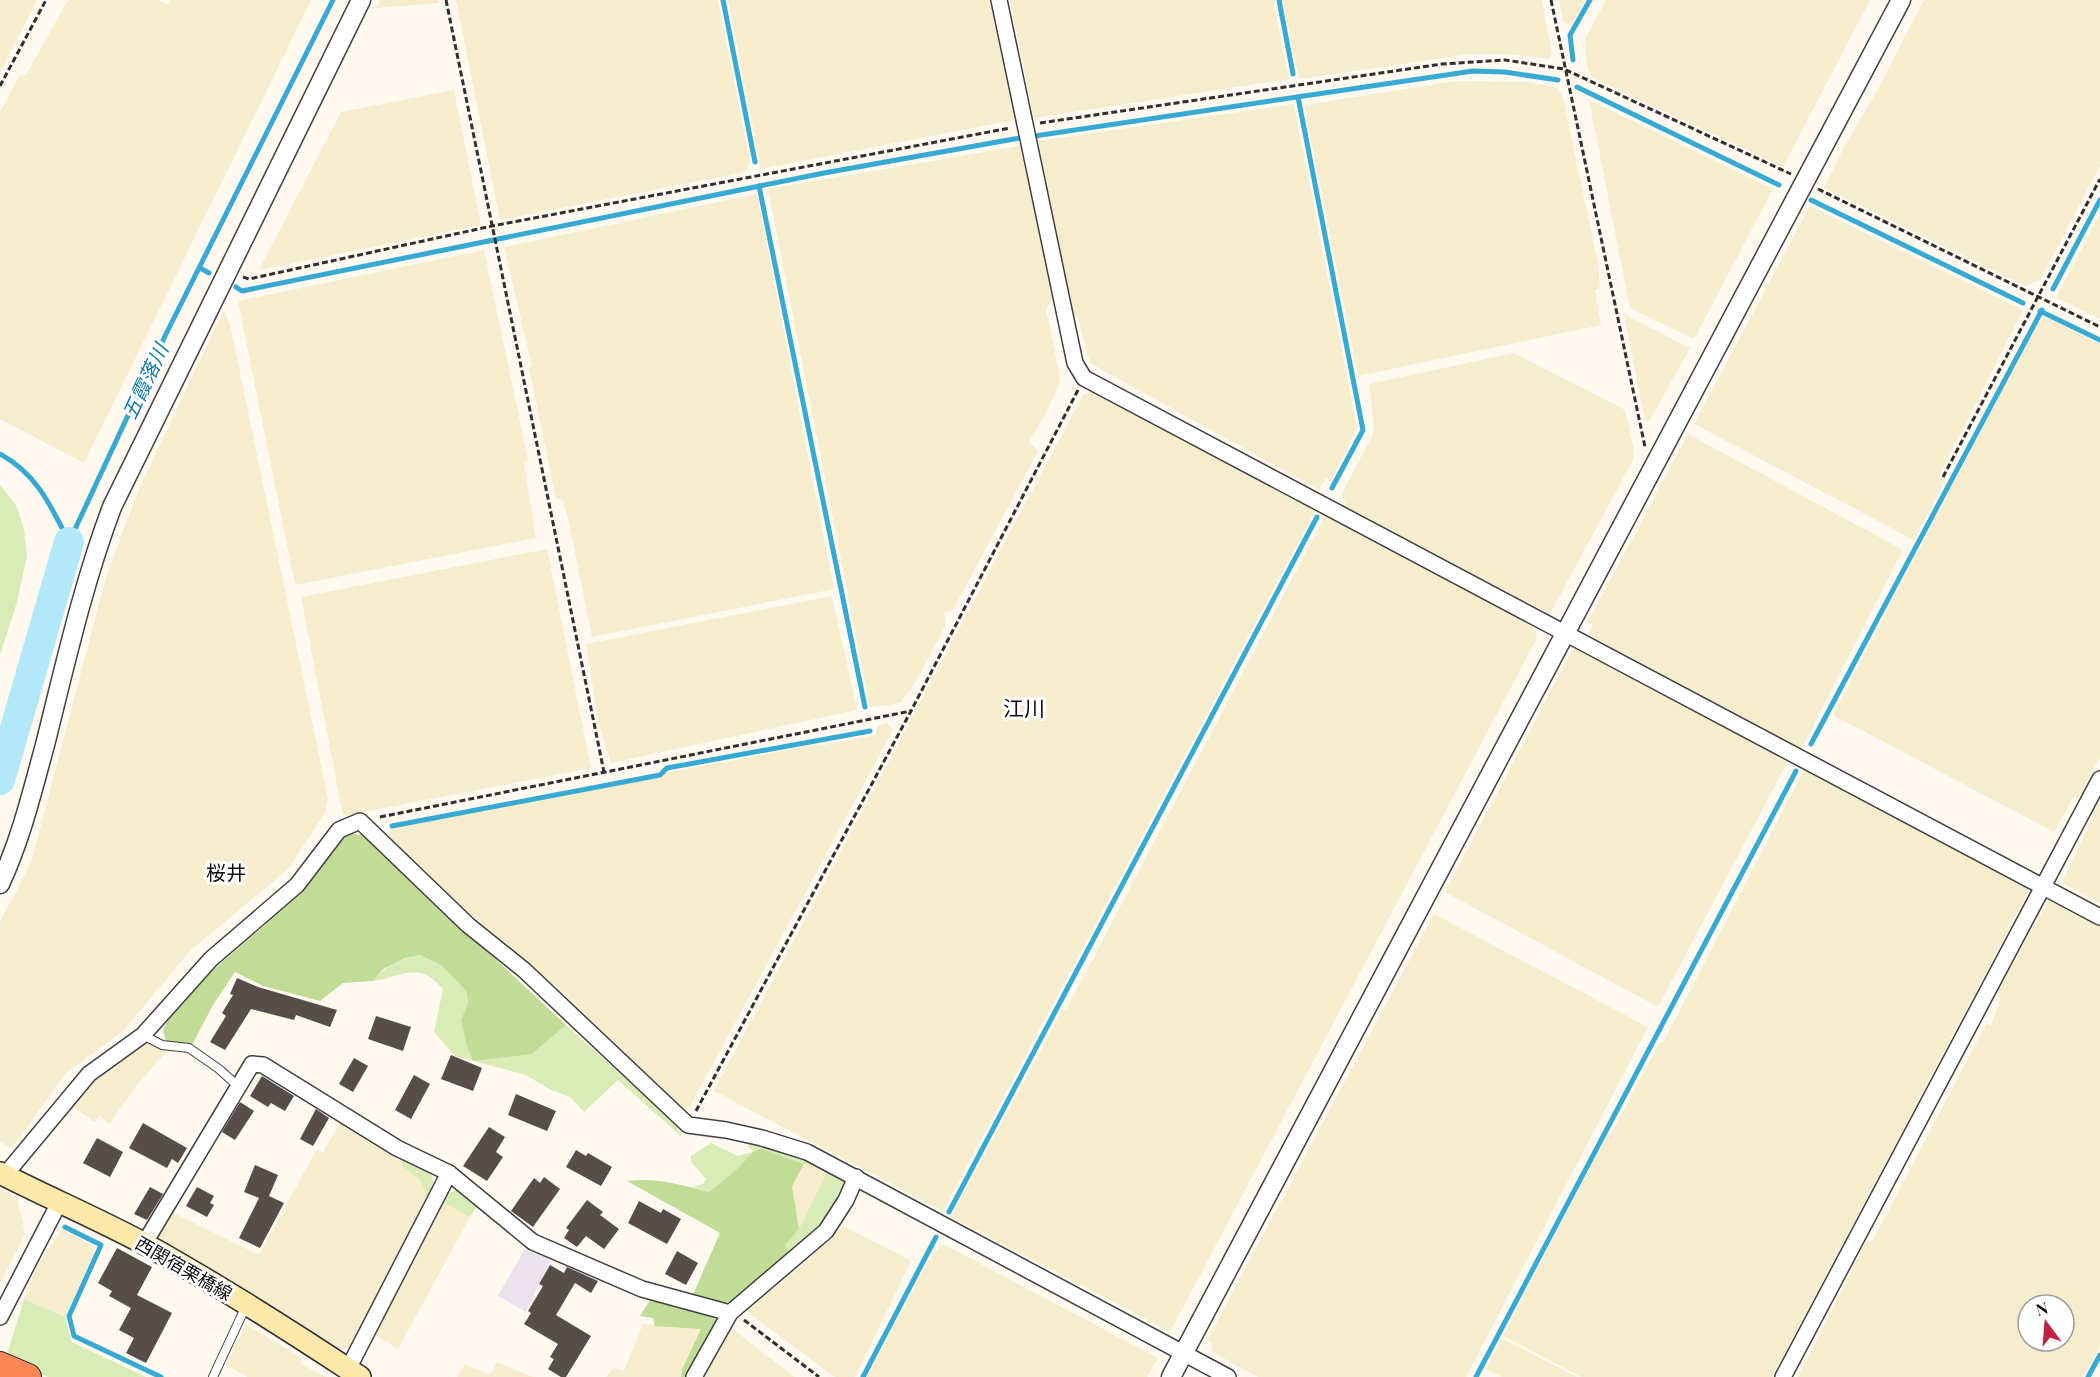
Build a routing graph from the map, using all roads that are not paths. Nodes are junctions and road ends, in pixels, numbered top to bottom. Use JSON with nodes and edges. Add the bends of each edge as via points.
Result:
{"nodes":[{"id":1,"x":361,"y":0,"type":"edge"},
{"id":2,"x":999,"y":0,"type":"edge"},
{"id":3,"x":1901,"y":0,"type":"edge"},
{"id":4,"x":1565,"y":634,"type":"junction"},
{"id":5,"x":2100,"y":779,"type":"edge"},
{"id":6,"x":0,"y":884,"type":"edge"},
{"id":7,"x":2043,"y":887,"type":"junction"},
{"id":8,"x":2100,"y":917,"type":"edge"},
{"id":9,"x":143,"y":1035,"type":"junction"},
{"id":10,"x":238,"y":1087,"type":"junction"},
{"id":11,"x":449,"y":1173,"type":"junction"},
{"id":12,"x":3,"y":1174,"type":"edge"},
{"id":13,"x":856,"y":1177,"type":"junction"},
{"id":14,"x":60,"y":1201,"type":"junction"},
{"id":15,"x":144,"y":1244,"type":"junction"},
{"id":16,"x":247,"y":1305,"type":"junction"},
{"id":17,"x":730,"y":1313,"type":"junction"},
{"id":18,"x":0,"y":1317,"type":"edge"},
{"id":19,"x":1184,"y":1354,"type":"junction"},
{"id":20,"x":0,"y":1365,"type":"edge"},
{"id":21,"x":354,"y":1373,"type":"edge"},
{"id":22,"x":28,"y":1377,"type":"edge"},
{"id":23,"x":213,"y":1377,"type":"edge"},
{"id":24,"x":694,"y":1377,"type":"edge"},
{"id":25,"x":1172,"y":1377,"type":"edge"},
{"id":26,"x":1228,"y":1377,"type":"edge"},
{"id":27,"x":1783,"y":1377,"type":"edge"}],
"edges":[{"from":1,"to":6,"type":"street","via":[[112,507],[98,545],[26,816]]},
{"from":2,"to":4,"type":"street","via":[[1075,363],[1084,378]]},
{"from":3,"to":4,"type":"street"},
{"from":4,"to":7,"type":"street"},
{"from":4,"to":19,"type":"street"},
{"from":5,"to":7,"type":"street"},
{"from":7,"to":8,"type":"street"},
{"from":7,"to":27,"type":"street"},
{"from":9,"to":10,"type":"lane","via":[[162,1045],[189,1048]]},
{"from":9,"to":12,"type":"street","via":[[89,1074]]},
{"from":9,"to":13,"type":"street","via":[[212,959],[297,885],[339,830],[360,821],[688,1125],[762,1138],[807,1152]]},
{"from":10,"to":11,"type":"street","via":[[252,1065],[263,1065],[397,1148]]},
{"from":10,"to":15,"type":"street"},
{"from":11,"to":17,"type":"street","via":[[533,1242],[642,1289]]},
{"from":11,"to":21,"type":"street"},
{"from":12,"to":14,"type":"main road","name":"西関宿栗橋線"},
{"from":13,"to":17,"type":"street","via":[[826,1231]]},
{"from":13,"to":19,"type":"street"},
{"from":14,"to":15,"type":"main road","name":"西関宿栗橋線"},
{"from":14,"to":18,"type":"street"},
{"from":15,"to":16,"type":"main road","name":"西関宿栗橋線"},
{"from":16,"to":21,"type":"main road","name":"西関宿栗橋線"},
{"from":16,"to":23,"type":"lane"},
{"from":17,"to":24,"type":"street"},
{"from":19,"to":25,"type":"street"},
{"from":19,"to":26,"type":"street"},
{"from":20,"to":22,"type":"highway"}]}
